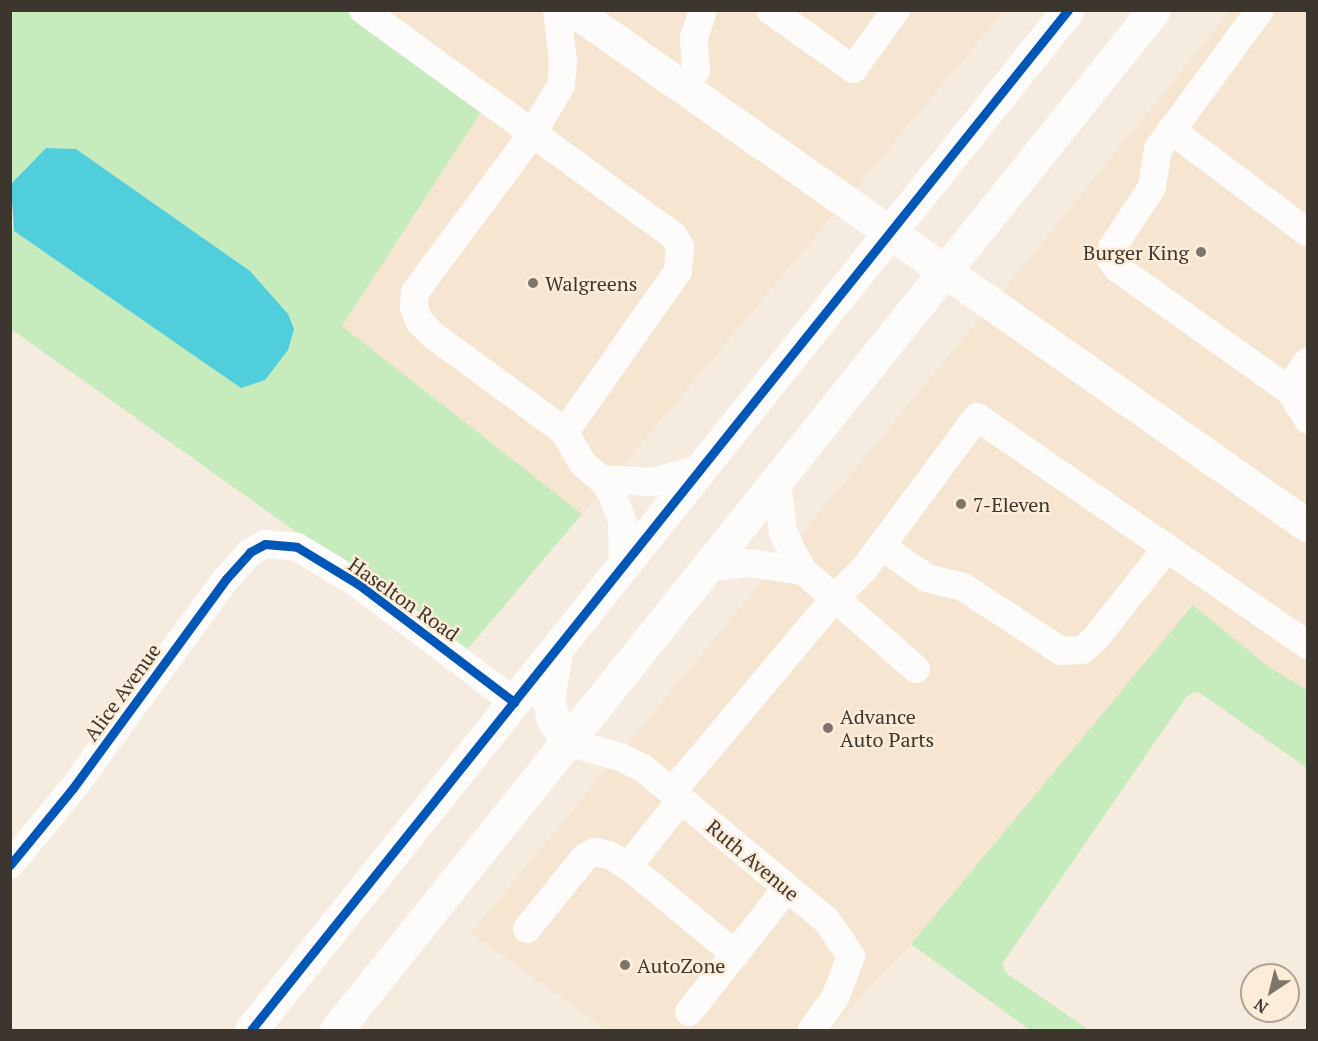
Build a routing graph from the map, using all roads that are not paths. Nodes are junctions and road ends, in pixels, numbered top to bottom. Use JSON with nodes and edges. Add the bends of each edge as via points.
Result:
{"nodes":[{"id":1,"x":363,"y":10,"type":"edge"},
{"id":2,"x":557,"y":10,"type":"edge"},
{"id":3,"x":573,"y":10,"type":"edge"},
{"id":4,"x":703,"y":10,"type":"edge"},
{"id":5,"x":770,"y":10,"type":"edge"},
{"id":6,"x":896,"y":10,"type":"edge"},
{"id":7,"x":1068,"y":10,"type":"edge"},
{"id":8,"x":1154,"y":10,"type":"edge"},
{"id":9,"x":1260,"y":10,"type":"edge"},
{"id":10,"x":682,"y":88,"type":"junction"},
{"id":11,"x":1171,"y":130,"type":"junction"},
{"id":12,"x":533,"y":133,"type":"junction"},
{"id":13,"x":1308,"y":233,"type":"edge"},
{"id":14,"x":888,"y":234,"type":"junction"},
{"id":15,"x":943,"y":273,"type":"junction"},
{"id":16,"x":1308,"y":361,"type":"edge"},
{"id":17,"x":1288,"y":389,"type":"junction"},
{"id":18,"x":1308,"y":420,"type":"edge"},
{"id":19,"x":565,"y":432,"type":"junction"},
{"id":20,"x":700,"y":469,"type":"junction"},
{"id":21,"x":601,"y":479,"type":"junction"},
{"id":22,"x":777,"y":481,"type":"junction"},
{"id":23,"x":1308,"y":526,"type":"edge"},
{"id":24,"x":265,"y":544,"type":"joint"},
{"id":25,"x":881,"y":546,"type":"junction"},
{"id":26,"x":1166,"y":549,"type":"junction"},
{"id":27,"x":622,"y":566,"type":"junction"},
{"id":28,"x":708,"y":567,"type":"junction"},
{"id":29,"x":803,"y":571,"type":"junction"},
{"id":30,"x":835,"y":598,"type":"junction"},
{"id":31,"x":1308,"y":645,"type":"edge"},
{"id":32,"x":557,"y":648,"type":"junction"},
{"id":33,"x":916,"y":669,"type":"dead end"},
{"id":34,"x":514,"y":702,"type":"junction"},
{"id":35,"x":567,"y":742,"type":"junction"},
{"id":36,"x":676,"y":796,"type":"junction"},
{"id":37,"x":10,"y":865,"type":"edge"},
{"id":38,"x":628,"y":866,"type":"junction"},
{"id":39,"x":787,"y":888,"type":"junction"},
{"id":40,"x":527,"y":929,"type":"dead end"},
{"id":41,"x":735,"y":954,"type":"junction"},
{"id":42,"x":689,"y":1012,"type":"dead end"},
{"id":43,"x":251,"y":1030,"type":"edge"},
{"id":44,"x":336,"y":1030,"type":"edge"},
{"id":45,"x":812,"y":1030,"type":"edge"}],
"edges":[{"from":1,"to":12,"type":"street"},
{"from":2,"to":12,"type":"street","via":[[563,62],[561,85]]},
{"from":3,"to":10,"type":"main road"},
{"from":4,"to":10,"type":"street","via":[[694,38],[696,70]]},
{"from":5,"to":6,"type":"street","via":[[853,69]]},
{"from":7,"to":14,"type":"main road"},
{"from":8,"to":15,"type":"main road"},
{"from":9,"to":11,"type":"street"},
{"from":10,"to":14,"type":"main road"},
{"from":11,"to":13,"type":"street"},
{"from":11,"to":17,"type":"street","via":[[1158,149],[1152,187],[1112,248],[1111,259],[1117,268]]},
{"from":12,"to":19,"type":"street","via":[[674,236],[681,260],[678,271]]},
{"from":12,"to":19,"type":"street","via":[[415,292],[414,307],[419,321],[434,336]]},
{"from":14,"to":15,"type":"main road"},
{"from":14,"to":20,"type":"main road"},
{"from":15,"to":22,"type":"main road"},
{"from":15,"to":23,"type":"main road"},
{"from":16,"to":17,"type":"street"},
{"from":17,"to":18,"type":"street"},
{"from":19,"to":21,"type":"street","via":[[583,464]]},
{"from":20,"to":21,"type":"street","via":[[652,482]]},
{"from":20,"to":27,"type":"main road"},
{"from":21,"to":27,"type":"street","via":[[622,520]]},
{"from":22,"to":28,"type":"main road"},
{"from":22,"to":29,"type":"street","via":[[783,533]]},
{"from":24,"to":34,"type":"street","name":"Haselton Road","via":[[297,547],[358,584]]},
{"from":24,"to":37,"type":"street","name":"Alice Avenue","via":[[250,552],[226,579],[80,779]]},
{"from":25,"to":26,"type":"street","via":[[927,578],[963,587],[1061,651],[1082,650],[1095,639]]},
{"from":25,"to":26,"type":"street","via":[[977,417]]},
{"from":25,"to":30,"type":"street"},
{"from":26,"to":31,"type":"street"},
{"from":27,"to":32,"type":"main road"},
{"from":28,"to":29,"type":"street","via":[[749,562]]},
{"from":28,"to":35,"type":"main road"},
{"from":29,"to":30,"type":"street"},
{"from":30,"to":33,"type":"street"},
{"from":30,"to":36,"type":"street"},
{"from":32,"to":34,"type":"main road"},
{"from":32,"to":35,"type":"main road","via":[[548,698],[553,719]]},
{"from":34,"to":43,"type":"main road"},
{"from":35,"to":36,"type":"street","name":"Ruth Avenue","via":[[627,760]]},
{"from":35,"to":44,"type":"main road"},
{"from":36,"to":38,"type":"street"},
{"from":36,"to":39,"type":"street","name":"Ruth Avenue"},
{"from":38,"to":40,"type":"street","via":[[596,852],[584,858]]},
{"from":38,"to":41,"type":"street"},
{"from":39,"to":41,"type":"street"},
{"from":39,"to":45,"type":"street","name":"Ruth Avenue","via":[[827,921],[851,957],[835,998]]},
{"from":41,"to":42,"type":"street"}]}
